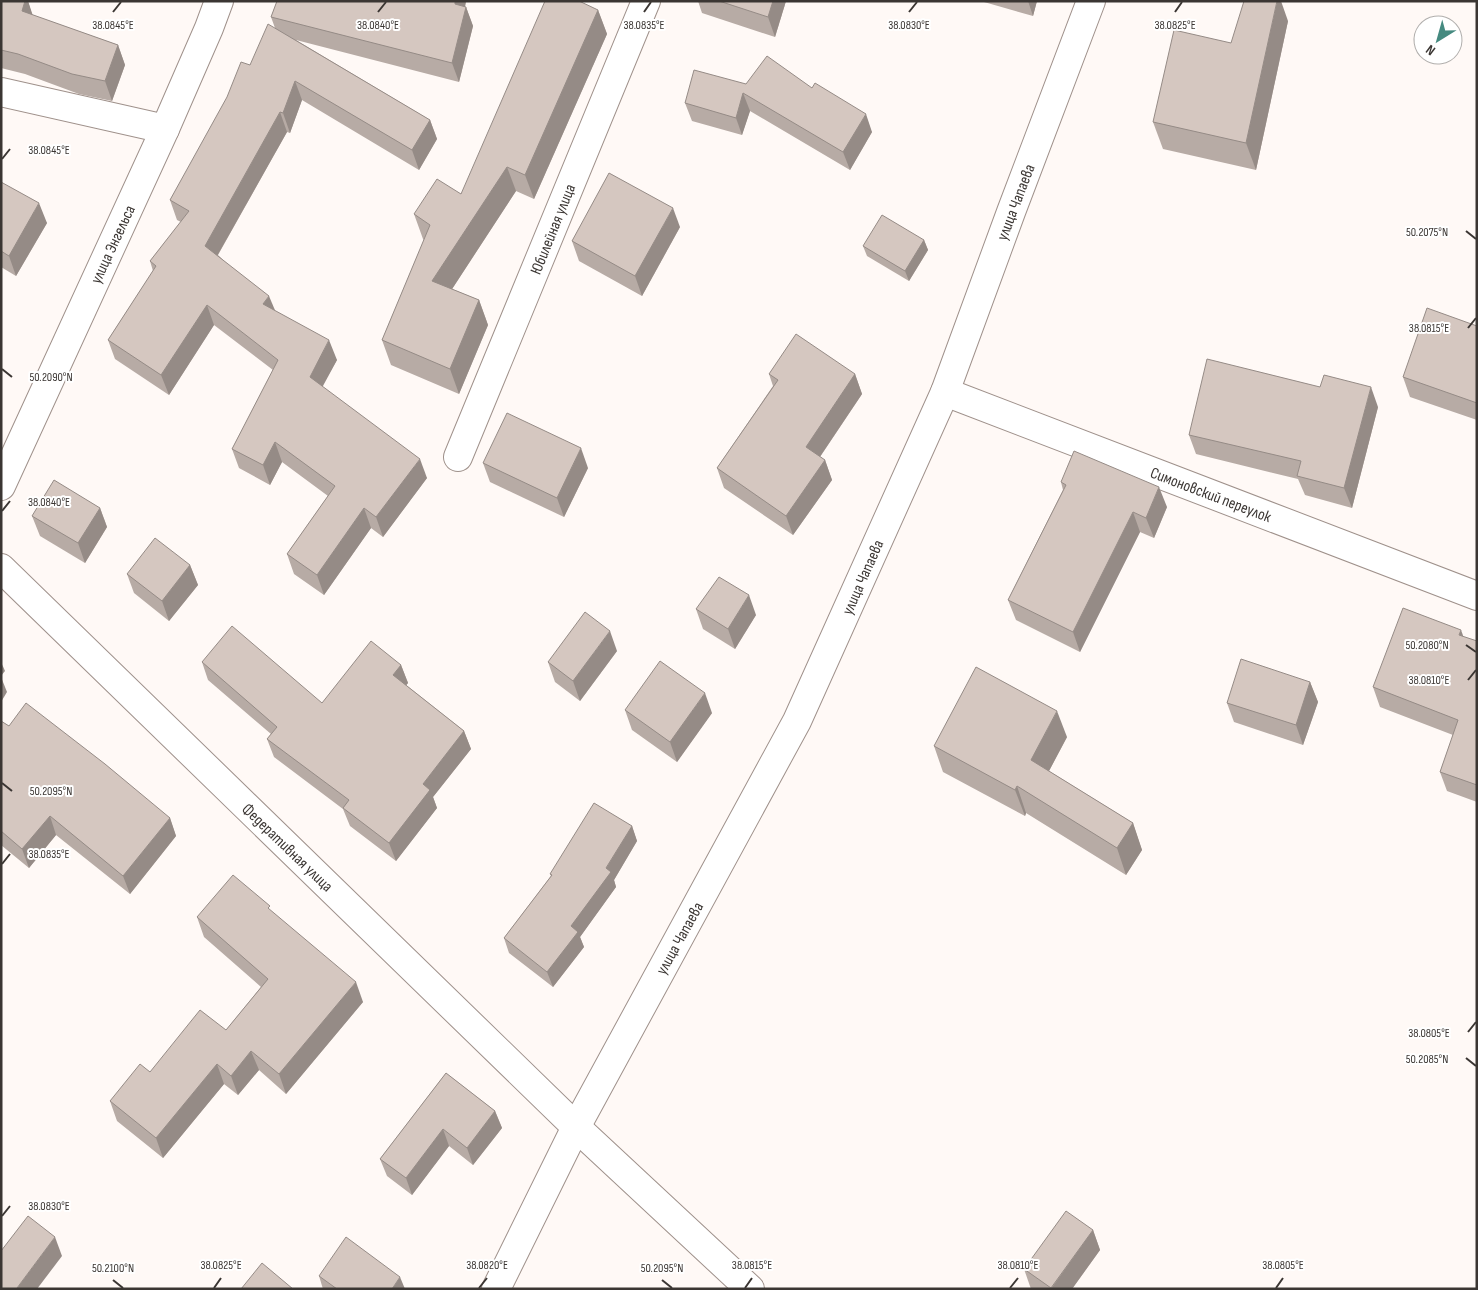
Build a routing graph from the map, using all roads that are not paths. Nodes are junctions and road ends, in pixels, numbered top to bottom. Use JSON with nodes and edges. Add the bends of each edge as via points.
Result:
{"nodes":[{"id":1,"x":219,"y":1,"type":"edge"},
{"id":2,"x":646,"y":1,"type":"edge"},
{"id":3,"x":1091,"y":1,"type":"edge"},
{"id":4,"x":1,"y":92,"type":"edge"},
{"id":5,"x":165,"y":129,"type":"junction"},
{"id":6,"x":945,"y":392,"type":"junction"},
{"id":7,"x":458,"y":457,"type":"dead end"},
{"id":8,"x":1,"y":486,"type":"edge"},
{"id":9,"x":1,"y":568,"type":"edge"},
{"id":10,"x":1477,"y":596,"type":"edge"},
{"id":11,"x":576,"y":1126,"type":"junction"},
{"id":12,"x":496,"y":1289,"type":"edge"},
{"id":13,"x":750,"y":1289,"type":"edge"}],
"edges":[{"from":1,"to":5,"type":"street","name":"улица Энгельса"},
{"from":2,"to":7,"type":"street","name":"Юбилейная улица"},
{"from":3,"to":6,"type":"street","name":"улица Чапаева"},
{"from":4,"to":5,"type":"street"},
{"from":5,"to":8,"type":"street","name":"улица Энгельса"},
{"from":6,"to":10,"type":"street","name":"Симоновский переулок"},
{"from":6,"to":11,"type":"street","name":"улица Чапаева","via":[[797,721]]},
{"from":9,"to":11,"type":"street","name":"Федеративная улица"},
{"from":11,"to":12,"type":"street","name":"улица Чапаева"},
{"from":11,"to":13,"type":"street"}]}
